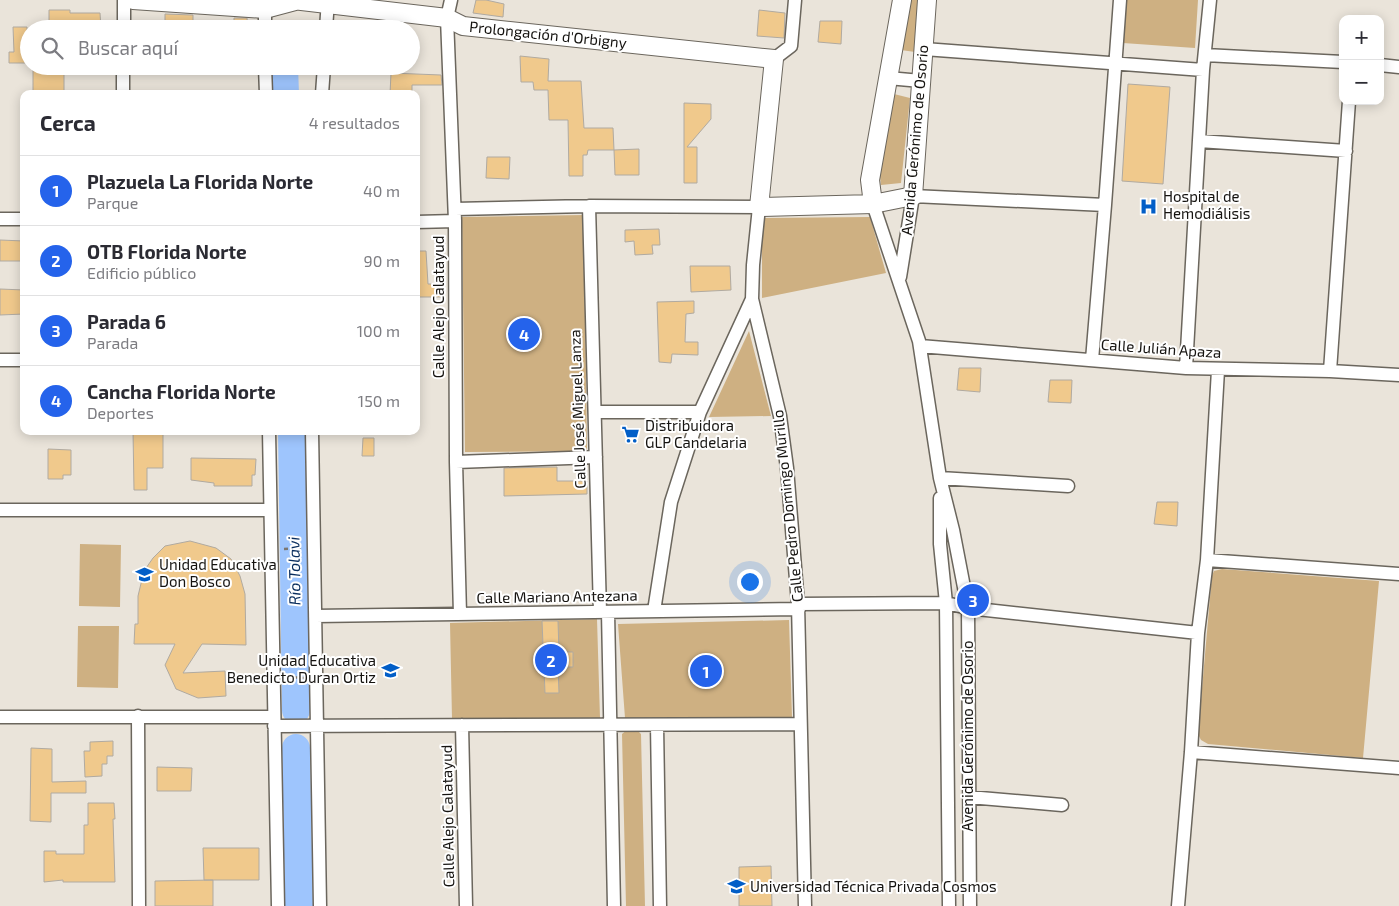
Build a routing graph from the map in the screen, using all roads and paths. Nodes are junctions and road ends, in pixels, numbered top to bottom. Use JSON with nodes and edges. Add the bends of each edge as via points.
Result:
{"nodes":[{"id":1,"x":124,"y":0,"type":"edge"},
{"id":2,"x":133,"y":0,"type":"edge"},
{"id":3,"x":294,"y":0,"type":"edge"},
{"id":4,"x":451,"y":0,"type":"edge"},
{"id":5,"x":795,"y":0,"type":"edge"},
{"id":6,"x":902,"y":0,"type":"edge"},
{"id":7,"x":926,"y":0,"type":"edge"},
{"id":8,"x":1120,"y":0,"type":"edge"},
{"id":9,"x":1210,"y":0,"type":"edge"},
{"id":10,"x":328,"y":2,"type":"edge"},
{"id":11,"x":265,"y":9,"type":"junction"},
{"id":12,"x":447,"y":18,"type":"junction"},
{"id":13,"x":124,"y":20,"type":"edge"},
{"id":14,"x":265,"y":20,"type":"edge"},
{"id":15,"x":327,"y":20,"type":"edge"},
{"id":16,"x":924,"y":49,"type":"junction"},
{"id":17,"x":1205,"y":55,"type":"junction"},
{"id":18,"x":774,"y":59,"type":"junction"},
{"id":19,"x":1339,"y":62,"type":"edge"},
{"id":20,"x":1115,"y":63,"type":"junction"},
{"id":21,"x":1384,"y":65,"type":"edge"},
{"id":22,"x":1399,"y":67,"type":"edge"},
{"id":23,"x":1203,"y":70,"type":"junction"},
{"id":24,"x":124,"y":75,"type":"edge"},
{"id":25,"x":265,"y":75,"type":"edge"},
{"id":26,"x":323,"y":75,"type":"edge"},
{"id":27,"x":888,"y":78,"type":"junction"},
{"id":28,"x":921,"y":81,"type":"junction"},
{"id":29,"x":124,"y":90,"type":"edge"},
{"id":30,"x":266,"y":90,"type":"edge"},
{"id":31,"x":322,"y":90,"type":"edge"},
{"id":32,"x":1349,"y":105,"type":"edge"},
{"id":33,"x":1199,"y":141,"type":"junction"},
{"id":34,"x":1346,"y":151,"type":"junction"},
{"id":35,"x":913,"y":196,"type":"junction"},
{"id":36,"x":873,"y":204,"type":"junction"},
{"id":37,"x":1105,"y":205,"type":"junction"},
{"id":38,"x":589,"y":206,"type":"junction"},
{"id":39,"x":759,"y":206,"type":"junction"},
{"id":40,"x":455,"y":215,"type":"junction"},
{"id":41,"x":0,"y":219,"type":"edge"},
{"id":42,"x":20,"y":219,"type":"edge"},
{"id":43,"x":420,"y":221,"type":"edge"},
{"id":44,"x":899,"y":279,"type":"junction"},
{"id":45,"x":752,"y":299,"type":"junction"},
{"id":46,"x":920,"y":346,"type":"junction"},
{"id":47,"x":0,"y":360,"type":"edge"},
{"id":48,"x":20,"y":360,"type":"edge"},
{"id":49,"x":1092,"y":360,"type":"junction"},
{"id":50,"x":1186,"y":368,"type":"junction"},
{"id":51,"x":1218,"y":370,"type":"junction"},
{"id":52,"x":1330,"y":371,"type":"junction"},
{"id":53,"x":1399,"y":375,"type":"edge"},
{"id":54,"x":595,"y":412,"type":"junction"},
{"id":55,"x":700,"y":412,"type":"junction"},
{"id":56,"x":269,"y":435,"type":"edge"},
{"id":57,"x":312,"y":435,"type":"edge"},
{"id":58,"x":596,"y":457,"type":"junction"},
{"id":59,"x":456,"y":462,"type":"junction"},
{"id":60,"x":940,"y":478,"type":"junction"},
{"id":61,"x":1068,"y":486,"type":"dead end"},
{"id":62,"x":0,"y":510,"type":"edge"},
{"id":63,"x":270,"y":510,"type":"junction"},
{"id":64,"x":288,"y":548,"type":"dead end"},
{"id":65,"x":300,"y":548,"type":"dead end"},
{"id":66,"x":1207,"y":560,"type":"junction"},
{"id":67,"x":1399,"y":574,"type":"edge"},
{"id":68,"x":946,"y":603,"type":"junction"},
{"id":69,"x":798,"y":606,"type":"junction"},
{"id":70,"x":968,"y":608,"type":"junction"},
{"id":71,"x":654,"y":611,"type":"junction"},
{"id":72,"x":604,"y":612,"type":"junction"},
{"id":73,"x":460,"y":614,"type":"junction"},
{"id":74,"x":315,"y":616,"type":"junction"},
{"id":75,"x":1198,"y":633,"type":"junction"},
{"id":76,"x":289,"y":677,"type":"dead end"},
{"id":77,"x":301,"y":678,"type":"dead end"},
{"id":78,"x":138,"y":716,"type":"junction"},
{"id":79,"x":0,"y":718,"type":"edge"},
{"id":80,"x":274,"y":722,"type":"junction"},
{"id":81,"x":800,"y":724,"type":"junction"},
{"id":82,"x":462,"y":725,"type":"junction"},
{"id":83,"x":610,"y":725,"type":"junction"},
{"id":84,"x":657,"y":725,"type":"junction"},
{"id":85,"x":317,"y":726,"type":"junction"},
{"id":86,"x":1190,"y":752,"type":"junction"},
{"id":87,"x":1399,"y":768,"type":"edge"},
{"id":88,"x":969,"y":797,"type":"junction"},
{"id":89,"x":1062,"y":805,"type":"dead end"},
{"id":90,"x":139,"y":906,"type":"edge"},
{"id":91,"x":278,"y":906,"type":"edge"},
{"id":92,"x":320,"y":906,"type":"edge"},
{"id":93,"x":466,"y":906,"type":"edge"},
{"id":94,"x":614,"y":906,"type":"edge"},
{"id":95,"x":660,"y":906,"type":"edge"},
{"id":96,"x":805,"y":906,"type":"edge"},
{"id":97,"x":949,"y":906,"type":"edge"},
{"id":98,"x":970,"y":906,"type":"edge"},
{"id":99,"x":1178,"y":906,"type":"edge"}],
"edges":[{"from":1,"to":13,"type":"street"},
{"from":2,"to":11,"type":"street","name":"Prolongación d'Orbigny"},
{"from":3,"to":10,"type":"street","name":"Prolongación d'Orbigny"},
{"from":3,"to":11,"type":"street","name":"Prolongación d'Orbigny"},
{"from":4,"to":12,"type":"street","name":"Calle Alejo Calatayud"},
{"from":5,"to":18,"type":"street","via":[[792,46]]},
{"from":6,"to":27,"type":"street","name":"Avenida Gerónimo de Osorio"},
{"from":7,"to":16,"type":"street","name":"Avenida Gerónimo de Osorio"},
{"from":8,"to":20,"type":"street"},
{"from":9,"to":17,"type":"street"},
{"from":10,"to":12,"type":"street","name":"Prolongación d'Orbigny"},
{"from":10,"to":15,"type":"street"},
{"from":11,"to":14,"type":"street"},
{"from":12,"to":18,"type":"street","name":"Prolongación d'Orbigny","via":[[463,26]]},
{"from":12,"to":40,"type":"street","name":"Calle Alejo Calatayud"},
{"from":16,"to":20,"type":"street"},
{"from":16,"to":28,"type":"street","name":"Avenida Gerónimo de Osorio"},
{"from":17,"to":19,"type":"street"},
{"from":17,"to":23,"type":"street"},
{"from":18,"to":39,"type":"street","name":"Calle Pedro Domingo Murillo"},
{"from":20,"to":23,"type":"street"},
{"from":20,"to":37,"type":"street"},
{"from":21,"to":22,"type":"street"},
{"from":23,"to":33,"type":"street"},
{"from":24,"to":29,"type":"street"},
{"from":25,"to":30,"type":"street"},
{"from":26,"to":31,"type":"street"},
{"from":27,"to":28,"type":"street"},
{"from":27,"to":36,"type":"street","name":"Avenida Gerónimo de Osorio","via":[[870,180]]},
{"from":28,"to":35,"type":"street","name":"Avenida Gerónimo de Osorio"},
{"from":32,"to":34,"type":"street"},
{"from":33,"to":34,"type":"street"},
{"from":33,"to":50,"type":"street"},
{"from":34,"to":52,"type":"street"},
{"from":35,"to":36,"type":"street"},
{"from":35,"to":37,"type":"street"},
{"from":35,"to":44,"type":"street","name":"Avenida Gerónimo de Osorio"},
{"from":36,"to":39,"type":"street"},
{"from":36,"to":44,"type":"street","name":"Avenida Gerónimo de Osorio"},
{"from":37,"to":49,"type":"street"},
{"from":38,"to":39,"type":"street"},
{"from":38,"to":40,"type":"street"},
{"from":38,"to":54,"type":"street","name":"Calle José Miguel Lanza"},
{"from":39,"to":45,"type":"street","name":"Calle Pedro Domingo Murillo"},
{"from":40,"to":43,"type":"street"},
{"from":40,"to":59,"type":"street","name":"Calle Alejo Calatayud"},
{"from":41,"to":42,"type":"street"},
{"from":44,"to":46,"type":"street","name":"Avenida Gerónimo de Osorio"},
{"from":45,"to":55,"type":"street"},
{"from":45,"to":69,"type":"street","name":"Calle Pedro Domingo Murillo","via":[[780,416]]},
{"from":46,"to":49,"type":"street","name":"Calle Julián Apaza"},
{"from":46,"to":60,"type":"street","name":"Avenida Gerónimo de Osorio"},
{"from":47,"to":48,"type":"street"},
{"from":49,"to":50,"type":"street","name":"Calle Julián Apaza"},
{"from":50,"to":51,"type":"street","name":"Calle Julián Apaza"},
{"from":51,"to":52,"type":"street","name":"Calle Julián Apaza"},
{"from":51,"to":66,"type":"street"},
{"from":52,"to":53,"type":"street","name":"Calle Julián Apaza"},
{"from":54,"to":55,"type":"street"},
{"from":54,"to":58,"type":"street","name":"Calle José Miguel Lanza"},
{"from":55,"to":71,"type":"street","via":[[671,502]]},
{"from":56,"to":63,"type":"street"},
{"from":57,"to":74,"type":"street"},
{"from":58,"to":59,"type":"street"},
{"from":58,"to":72,"type":"street","name":"Calle José Miguel Lanza"},
{"from":59,"to":73,"type":"street","name":"Calle Alejo Calatayud"},
{"from":60,"to":61,"type":"street"},
{"from":60,"to":68,"type":"street","name":"Avenida Gerónimo de Osorio","via":[[940,544]]},
{"from":60,"to":70,"type":"street","name":"Avenida Gerónimo de Osorio"},
{"from":62,"to":63,"type":"street"},
{"from":63,"to":80,"type":"street"},
{"from":64,"to":65,"type":"path"},
{"from":66,"to":67,"type":"street"},
{"from":66,"to":75,"type":"street"},
{"from":68,"to":69,"type":"street","name":"Calle Mariano Antezana"},
{"from":68,"to":70,"type":"street","name":"Calle Mariano Antezana"},
{"from":68,"to":97,"type":"street","name":"Avenida Gerónimo de Osorio"},
{"from":69,"to":71,"type":"street","name":"Calle Mariano Antezana"},
{"from":69,"to":81,"type":"street","name":"Calle Pedro Domingo Murillo"},
{"from":70,"to":75,"type":"street","name":"Calle Mariano Antezana"},
{"from":70,"to":88,"type":"street","name":"Avenida Gerónimo de Osorio"},
{"from":71,"to":72,"type":"street","name":"Calle Mariano Antezana"},
{"from":72,"to":73,"type":"street","name":"Calle Mariano Antezana"},
{"from":72,"to":83,"type":"street","name":"Calle José Miguel Lanza"},
{"from":73,"to":74,"type":"street","name":"Calle Mariano Antezana"},
{"from":74,"to":85,"type":"street"},
{"from":75,"to":86,"type":"street"},
{"from":76,"to":77,"type":"path"},
{"from":78,"to":79,"type":"street"},
{"from":78,"to":80,"type":"street"},
{"from":78,"to":90,"type":"street"},
{"from":80,"to":85,"type":"street"},
{"from":80,"to":91,"type":"street"},
{"from":81,"to":84,"type":"street"},
{"from":81,"to":96,"type":"street","name":"Calle Pedro Domingo Murillo"},
{"from":82,"to":83,"type":"street"},
{"from":82,"to":85,"type":"street"},
{"from":82,"to":93,"type":"street","name":"Calle Alejo Calatayud"},
{"from":83,"to":84,"type":"street"},
{"from":83,"to":94,"type":"street","name":"Calle José Miguel Lanza"},
{"from":84,"to":95,"type":"street"},
{"from":85,"to":92,"type":"street"},
{"from":86,"to":87,"type":"street"},
{"from":86,"to":99,"type":"street"},
{"from":88,"to":89,"type":"street"},
{"from":88,"to":98,"type":"street","name":"Avenida Gerónimo de Osorio"}]}
